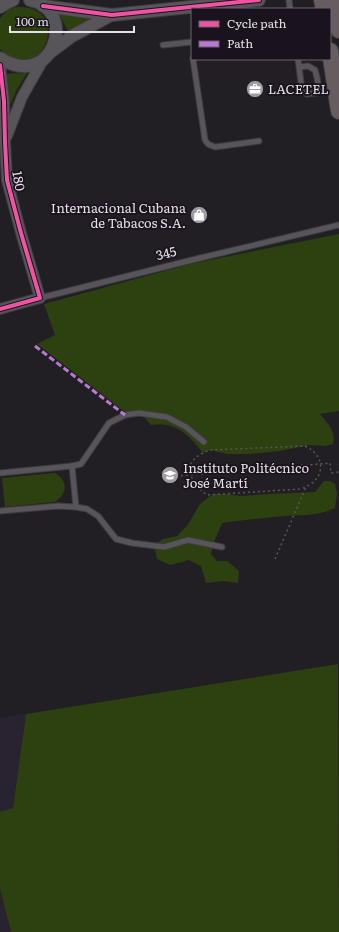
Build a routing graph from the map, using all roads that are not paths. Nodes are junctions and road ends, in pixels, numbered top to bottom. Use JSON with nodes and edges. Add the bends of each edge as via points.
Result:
{"nodes":[{"id":1,"x":13,"y":0,"type":"edge"},
{"id":2,"x":30,"y":0,"type":"edge"},
{"id":3,"x":260,"y":0,"type":"edge"},
{"id":4,"x":334,"y":0,"type":"edge"},
{"id":5,"x":208,"y":2,"type":"edge"},
{"id":6,"x":43,"y":6,"type":"junction"},
{"id":7,"x":0,"y":8,"type":"edge"},
{"id":8,"x":112,"y":15,"type":"junction"},
{"id":9,"x":339,"y":27,"type":"edge"},
{"id":10,"x":191,"y":42,"type":"edge"},
{"id":11,"x":163,"y":45,"type":"dead end"},
{"id":12,"x":47,"y":56,"type":"junction"},
{"id":13,"x":0,"y":58,"type":"edge"},
{"id":14,"x":331,"y":58,"type":"edge"},
{"id":15,"x":193,"y":60,"type":"edge"},
{"id":16,"x":298,"y":60,"type":"edge"},
{"id":17,"x":0,"y":65,"type":"edge"},
{"id":18,"x":299,"y":67,"type":"junction"},
{"id":19,"x":339,"y":111,"type":"edge"},
{"id":20,"x":259,"y":141,"type":"dead end"},
{"id":21,"x":2,"y":142,"type":"edge"},
{"id":22,"x":339,"y":225,"type":"edge"},
{"id":23,"x":40,"y":298,"type":"junction"},
{"id":24,"x":0,"y":309,"type":"edge"},
{"id":25,"x":204,"y":442,"type":"dead end"},
{"id":26,"x":72,"y":466,"type":"junction"},
{"id":27,"x":0,"y":473,"type":"edge"},
{"id":28,"x":76,"y":507,"type":"junction"},
{"id":29,"x":0,"y":512,"type":"edge"},
{"id":30,"x":222,"y":547,"type":"dead end"}],
"edges":[{"from":1,"to":7,"type":"street"},
{"from":2,"to":6,"type":"street"},
{"from":3,"to":5,"type":"street"},
{"from":4,"to":9,"type":"main road"},
{"from":5,"to":8,"type":"street"},
{"from":6,"to":8,"type":"street"},
{"from":6,"to":12,"type":"street","via":[[50,13],[56,27],[55,42]]},
{"from":8,"to":12,"type":"street","via":[[72,36]]},
{"from":10,"to":11,"type":"lane"},
{"from":12,"to":13,"type":"street","via":[[32,65],[21,67]]},
{"from":12,"to":21,"type":"street","name":"180","via":[[22,97]]},
{"from":14,"to":19,"type":"main road"},
{"from":15,"to":20,"type":"lane","via":[[205,140],[208,144],[215,147]]},
{"from":16,"to":18,"type":"lane"},
{"from":17,"to":21,"type":"street","name":"180","via":[[4,101]]},
{"from":18,"to":18,"type":"lane","via":[[303,92],[316,93],[318,84],[315,70],[308,66]]},
{"from":21,"to":23,"type":"street","name":"180","via":[[7,180]]},
{"from":22,"to":23,"type":"lane","name":"345"},
{"from":23,"to":24,"type":"street","name":"345"},
{"from":25,"to":26,"type":"lane","via":[[186,427],[167,417],[124,415],[109,423],[85,459],[80,464]]},
{"from":26,"to":27,"type":"lane"},
{"from":26,"to":28,"type":"lane"},
{"from":28,"to":29,"type":"lane","via":[[58,506]]},
{"from":28,"to":30,"type":"lane","via":[[87,509],[98,516],[116,539],[164,546],[188,540]]}]}
